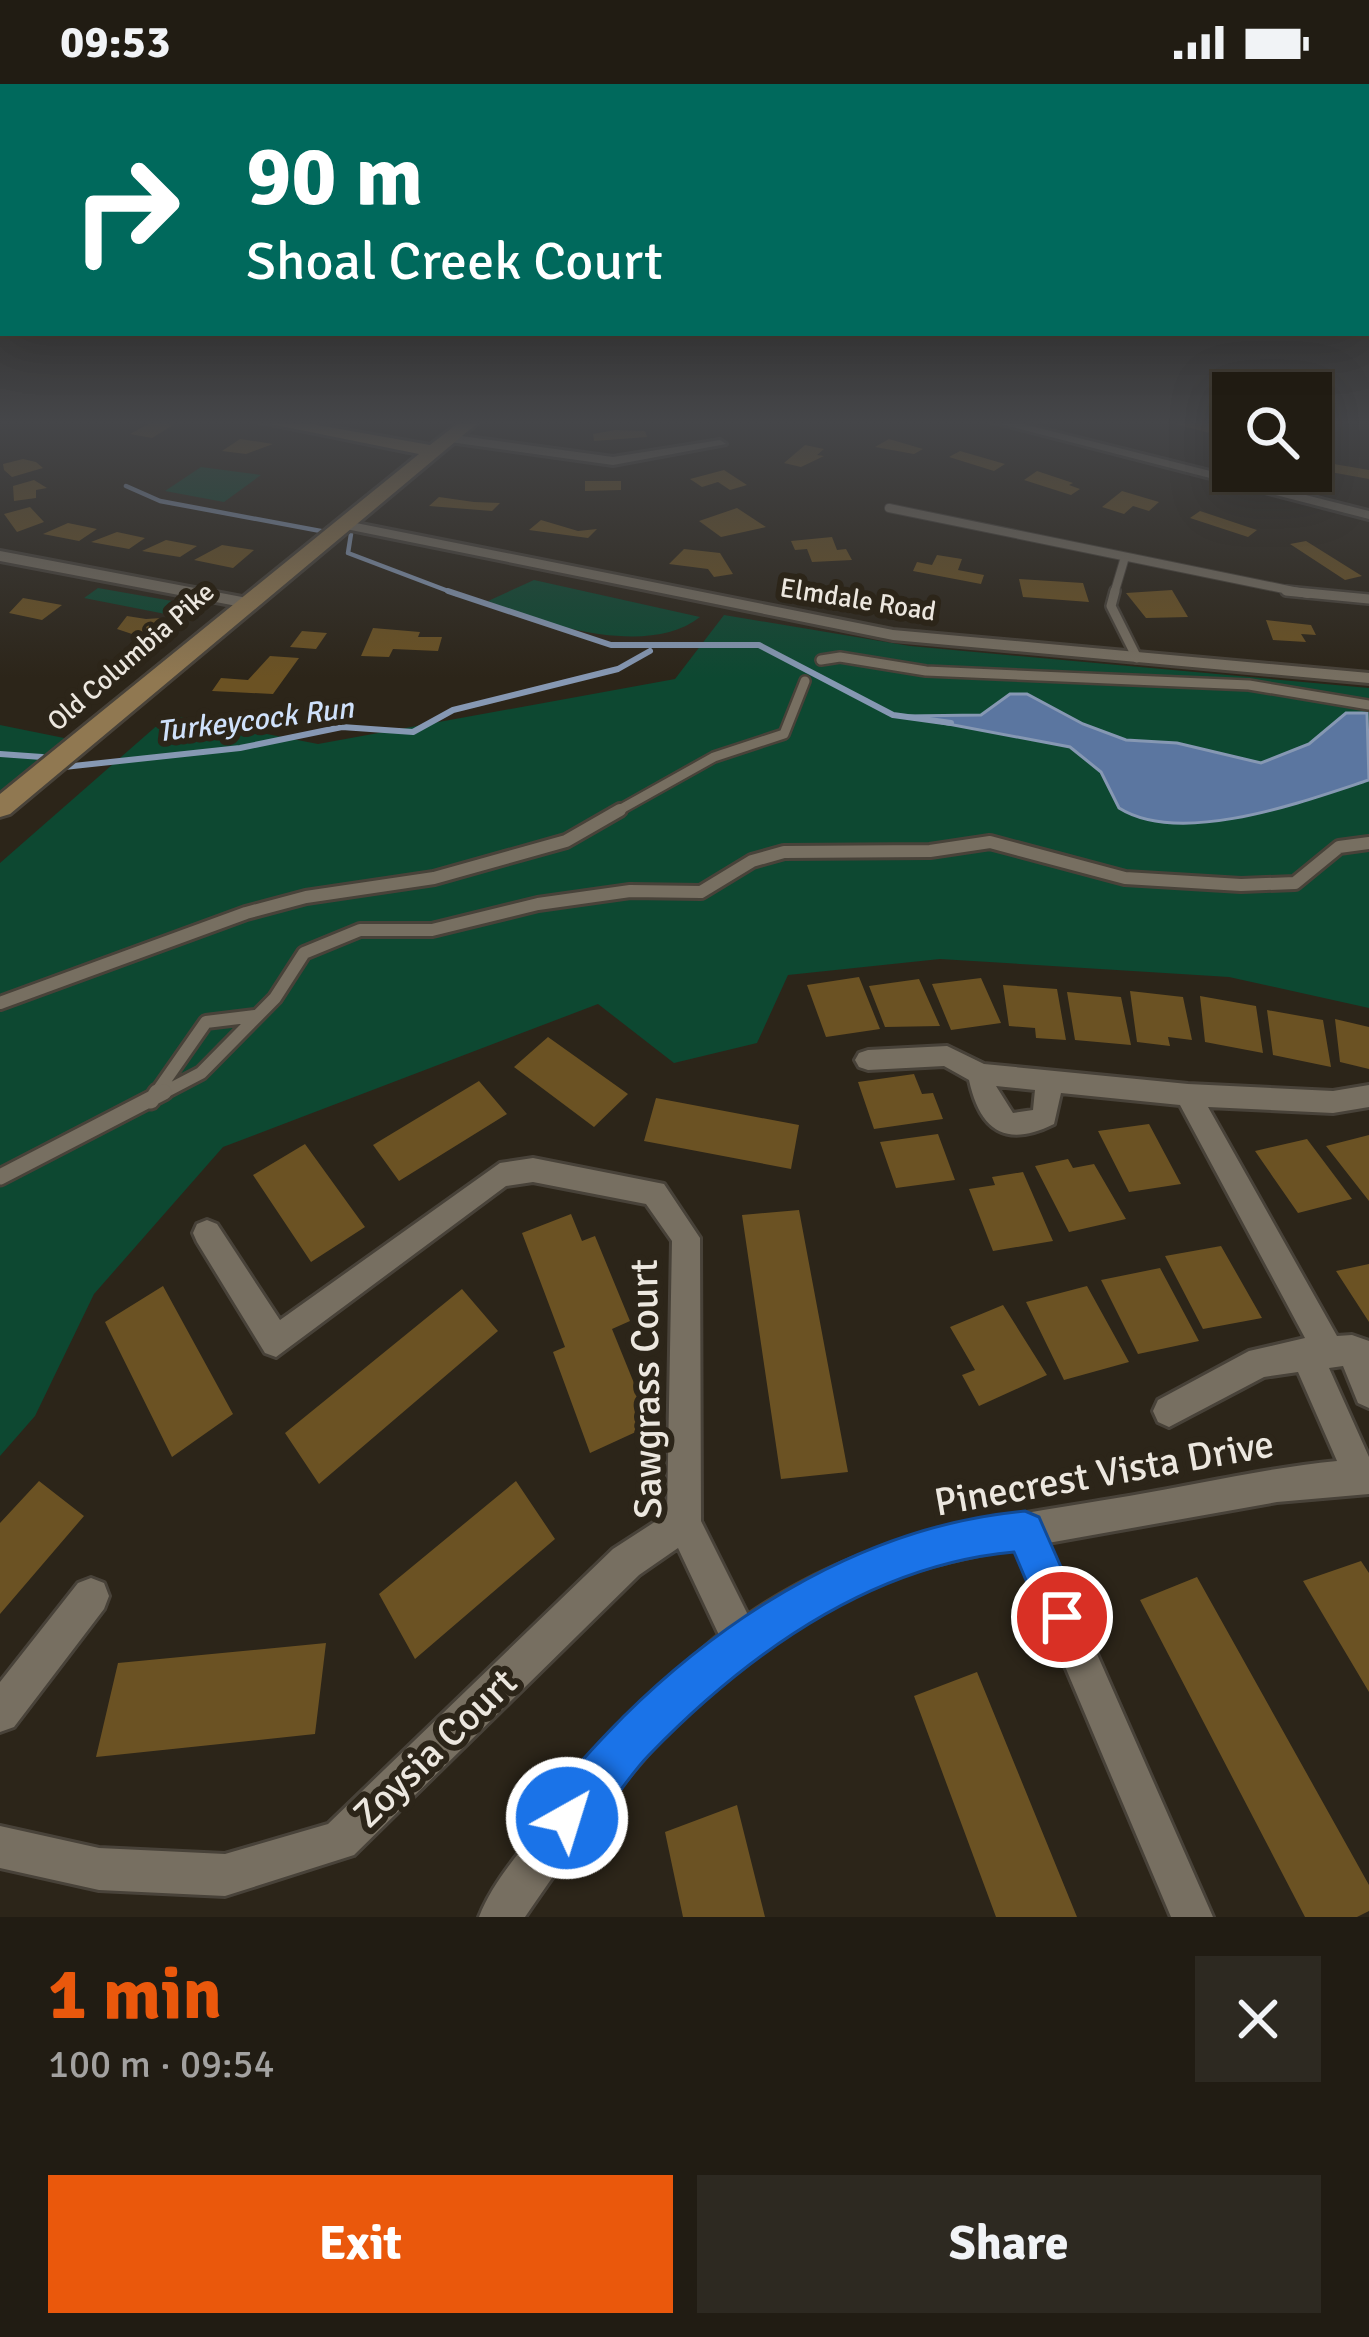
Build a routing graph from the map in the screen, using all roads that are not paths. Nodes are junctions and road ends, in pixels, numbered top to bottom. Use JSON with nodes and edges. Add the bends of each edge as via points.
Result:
{"nodes":[{"id":1,"x":367,"y":507,"type":"edge"},
{"id":2,"x":1329,"y":507,"type":"edge"},
{"id":3,"x":889,"y":508,"type":"dead end"},
{"id":4,"x":1346,"y":511,"type":"junction"},
{"id":5,"x":1369,"y":515,"type":"edge"},
{"id":6,"x":346,"y":525,"type":"junction"},
{"id":7,"x":1369,"y":530,"type":"edge"},
{"id":8,"x":0,"y":556,"type":"edge"},
{"id":9,"x":1125,"y":557,"type":"junction"},
{"id":10,"x":1369,"y":599,"type":"edge"},
{"id":11,"x":242,"y":602,"type":"junction"},
{"id":12,"x":1137,"y":658,"type":"junction"},
{"id":13,"x":821,"y":660,"type":"dead end"},
{"id":14,"x":1369,"y":678,"type":"edge"},
{"id":15,"x":805,"y":681,"type":"dead end"},
{"id":16,"x":1369,"y":705,"type":"edge"},
{"id":17,"x":0,"y":808,"type":"edge"},
{"id":18,"x":1369,"y":843,"type":"edge"},
{"id":19,"x":0,"y":1003,"type":"edge"},
{"id":20,"x":255,"y":1016,"type":"junction"},
{"id":21,"x":868,"y":1060,"type":"dead end"},
{"id":22,"x":980,"y":1074,"type":"junction"},
{"id":23,"x":1048,"y":1081,"type":"junction"},
{"id":24,"x":1188,"y":1095,"type":"junction"},
{"id":25,"x":1369,"y":1096,"type":"edge"},
{"id":26,"x":151,"y":1102,"type":"junction"},
{"id":27,"x":0,"y":1177,"type":"edge"},
{"id":28,"x":207,"y":1233,"type":"dead end"},
{"id":29,"x":1339,"y":1353,"type":"edge"},
{"id":30,"x":1369,"y":1392,"type":"edge"},
{"id":31,"x":1168,"y":1411,"type":"dead end"},
{"id":32,"x":1365,"y":1477,"type":"edge"},
{"id":33,"x":684,"y":1522,"type":"junction"},
{"id":34,"x":1025,"y":1531,"type":"junction"},
{"id":35,"x":91,"y":1596,"type":"dead end"},
{"id":36,"x":742,"y":1642,"type":"junction"},
{"id":37,"x":0,"y":1713,"type":"edge"},
{"id":38,"x":0,"y":1847,"type":"edge"},
{"id":39,"x":500,"y":1917,"type":"edge"},
{"id":40,"x":1192,"y":1917,"type":"edge"}],
"edges":[{"from":1,"to":6,"type":"street","name":"Old Columbia Pike"},
{"from":2,"to":4,"type":"street"},
{"from":3,"to":9,"type":"lane"},
{"from":4,"to":5,"type":"street"},
{"from":4,"to":7,"type":"street"},
{"from":6,"to":11,"type":"street","name":"Old Columbia Pike"},
{"from":6,"to":12,"type":"street","name":"Elmdale Road","via":[[826,625]]},
{"from":8,"to":11,"type":"street"},
{"from":9,"to":10,"type":"lane","via":[[1330,599]]},
{"from":9,"to":12,"type":"lane","via":[[1111,606]]},
{"from":11,"to":17,"type":"street","name":"Old Columbia Pike"},
{"from":12,"to":14,"type":"street","name":"Elmdale Road"},
{"from":13,"to":16,"type":"lane","via":[[1249,685]]},
{"from":15,"to":19,"type":"lane","via":[[784,734],[713,757],[566,841],[434,878],[246,913]]},
{"from":18,"to":20,"type":"lane","via":[[1339,848],[1295,883],[1241,885],[1125,878],[990,842],[930,851],[784,852],[701,892],[630,891],[432,929],[337,935],[304,953]]},
{"from":20,"to":26,"type":"lane","via":[[201,1072]]},
{"from":20,"to":26,"type":"lane","via":[[206,1022]]},
{"from":21,"to":22,"type":"street","via":[[947,1056]]},
{"from":22,"to":23,"type":"street"},
{"from":22,"to":23,"type":"street","via":[[986,1099],[1006,1124],[1045,1116]]},
{"from":23,"to":24,"type":"street"},
{"from":24,"to":25,"type":"street","via":[[1333,1102]]},
{"from":24,"to":29,"type":"street"},
{"from":26,"to":27,"type":"lane"},
{"from":28,"to":33,"type":"street","name":"Sawgrass Court","via":[[276,1342],[500,1175],[533,1170],[654,1193],[686,1238]]},
{"from":29,"to":30,"type":"street"},
{"from":29,"to":31,"type":"street","via":[[1260,1362]]},
{"from":29,"to":32,"type":"street"},
{"from":32,"to":34,"type":"street","name":"Pinecrest Vista Drive"},
{"from":33,"to":36,"type":"street","name":"Sawgrass Court"},
{"from":33,"to":38,"type":"street","name":"Zoysia Court","via":[[626,1562],[340,1841],[225,1875],[99,1869]]},
{"from":34,"to":36,"type":"street","name":"Pinecrest Vista Drive","via":[[912,1552],[843,1580]]},
{"from":34,"to":40,"type":"street"},
{"from":35,"to":37,"type":"street"},
{"from":36,"to":39,"type":"street","name":"Pinecrest Vista Drive","via":[[620,1752]]}]}
